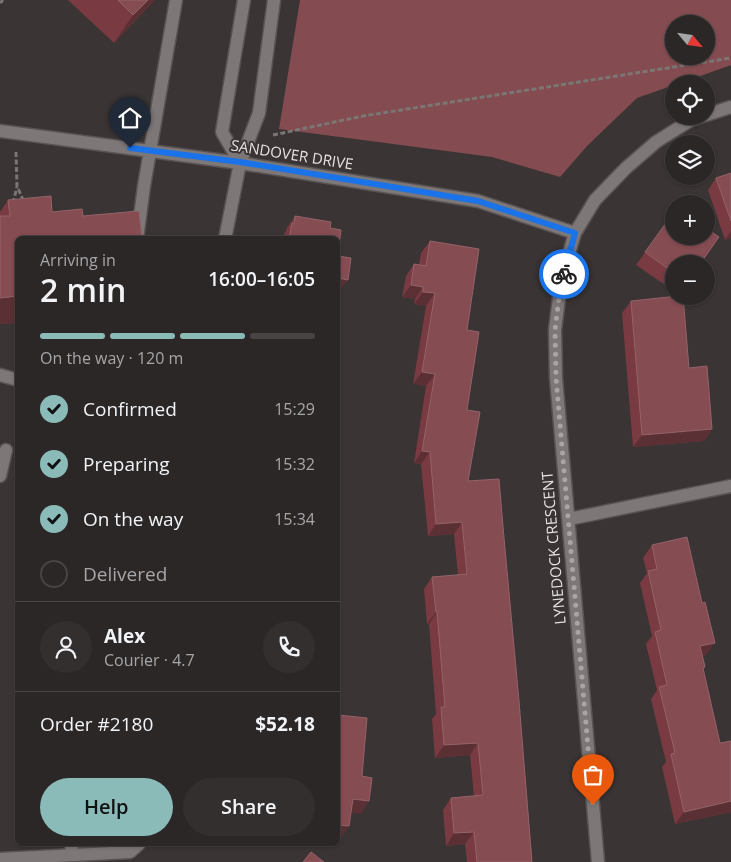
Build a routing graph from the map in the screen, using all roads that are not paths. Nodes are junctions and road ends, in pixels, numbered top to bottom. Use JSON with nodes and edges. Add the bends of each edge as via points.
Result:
{"nodes":[{"id":1,"x":176,"y":0,"type":"edge"},
{"id":2,"x":244,"y":0,"type":"edge"},
{"id":3,"x":274,"y":0,"type":"edge"},
{"id":4,"x":731,"y":107,"type":"edge"},
{"id":5,"x":715,"y":113,"type":"edge"},
{"id":6,"x":683,"y":125,"type":"edge"},
{"id":7,"x":0,"y":131,"type":"edge"},
{"id":8,"x":150,"y":151,"type":"junction"},
{"id":9,"x":240,"y":162,"type":"junction"},
{"id":10,"x":575,"y":233,"type":"junction"},
{"id":11,"x":137,"y":236,"type":"edge"},
{"id":12,"x":226,"y":236,"type":"edge"},
{"id":13,"x":0,"y":375,"type":"edge"},
{"id":14,"x":15,"y":379,"type":"edge"},
{"id":15,"x":6,"y":450,"type":"dead end"},
{"id":16,"x":0,"y":476,"type":"edge"},
{"id":17,"x":731,"y":486,"type":"edge"},
{"id":18,"x":569,"y":519,"type":"junction"},
{"id":19,"x":137,"y":846,"type":"edge"},
{"id":20,"x":72,"y":849,"type":"edge"},
{"id":21,"x":2,"y":860,"type":"edge"},
{"id":22,"x":598,"y":862,"type":"edge"}],
"edges":[{"from":1,"to":8,"type":"street"},
{"from":2,"to":9,"type":"street","via":[[222,132]]},
{"from":3,"to":9,"type":"street","via":[[259,113]]},
{"from":4,"to":5,"type":"street","name":"LYNEDOCK CRESCENT"},
{"from":6,"to":10,"type":"street","name":"LYNEDOCK CRESCENT","via":[[656,142],[626,168],[596,200]]},
{"from":7,"to":8,"type":"street","name":"SANDOVER DRIVE"},
{"from":8,"to":9,"type":"street","name":"SANDOVER DRIVE"},
{"from":8,"to":11,"type":"street"},
{"from":9,"to":10,"type":"street","name":"SANDOVER DRIVE","via":[[478,201]]},
{"from":9,"to":12,"type":"street"},
{"from":10,"to":18,"type":"street","name":"LYNEDOCK CRESCENT","via":[[560,290],[555,330],[556,378]]},
{"from":13,"to":14,"type":"street"},
{"from":15,"to":16,"type":"street"},
{"from":17,"to":18,"type":"street"},
{"from":18,"to":22,"type":"street","name":"LYNEDOCK CRESCENT"},
{"from":19,"to":20,"type":"street","via":[[130,852]]},
{"from":20,"to":21,"type":"street"}]}
